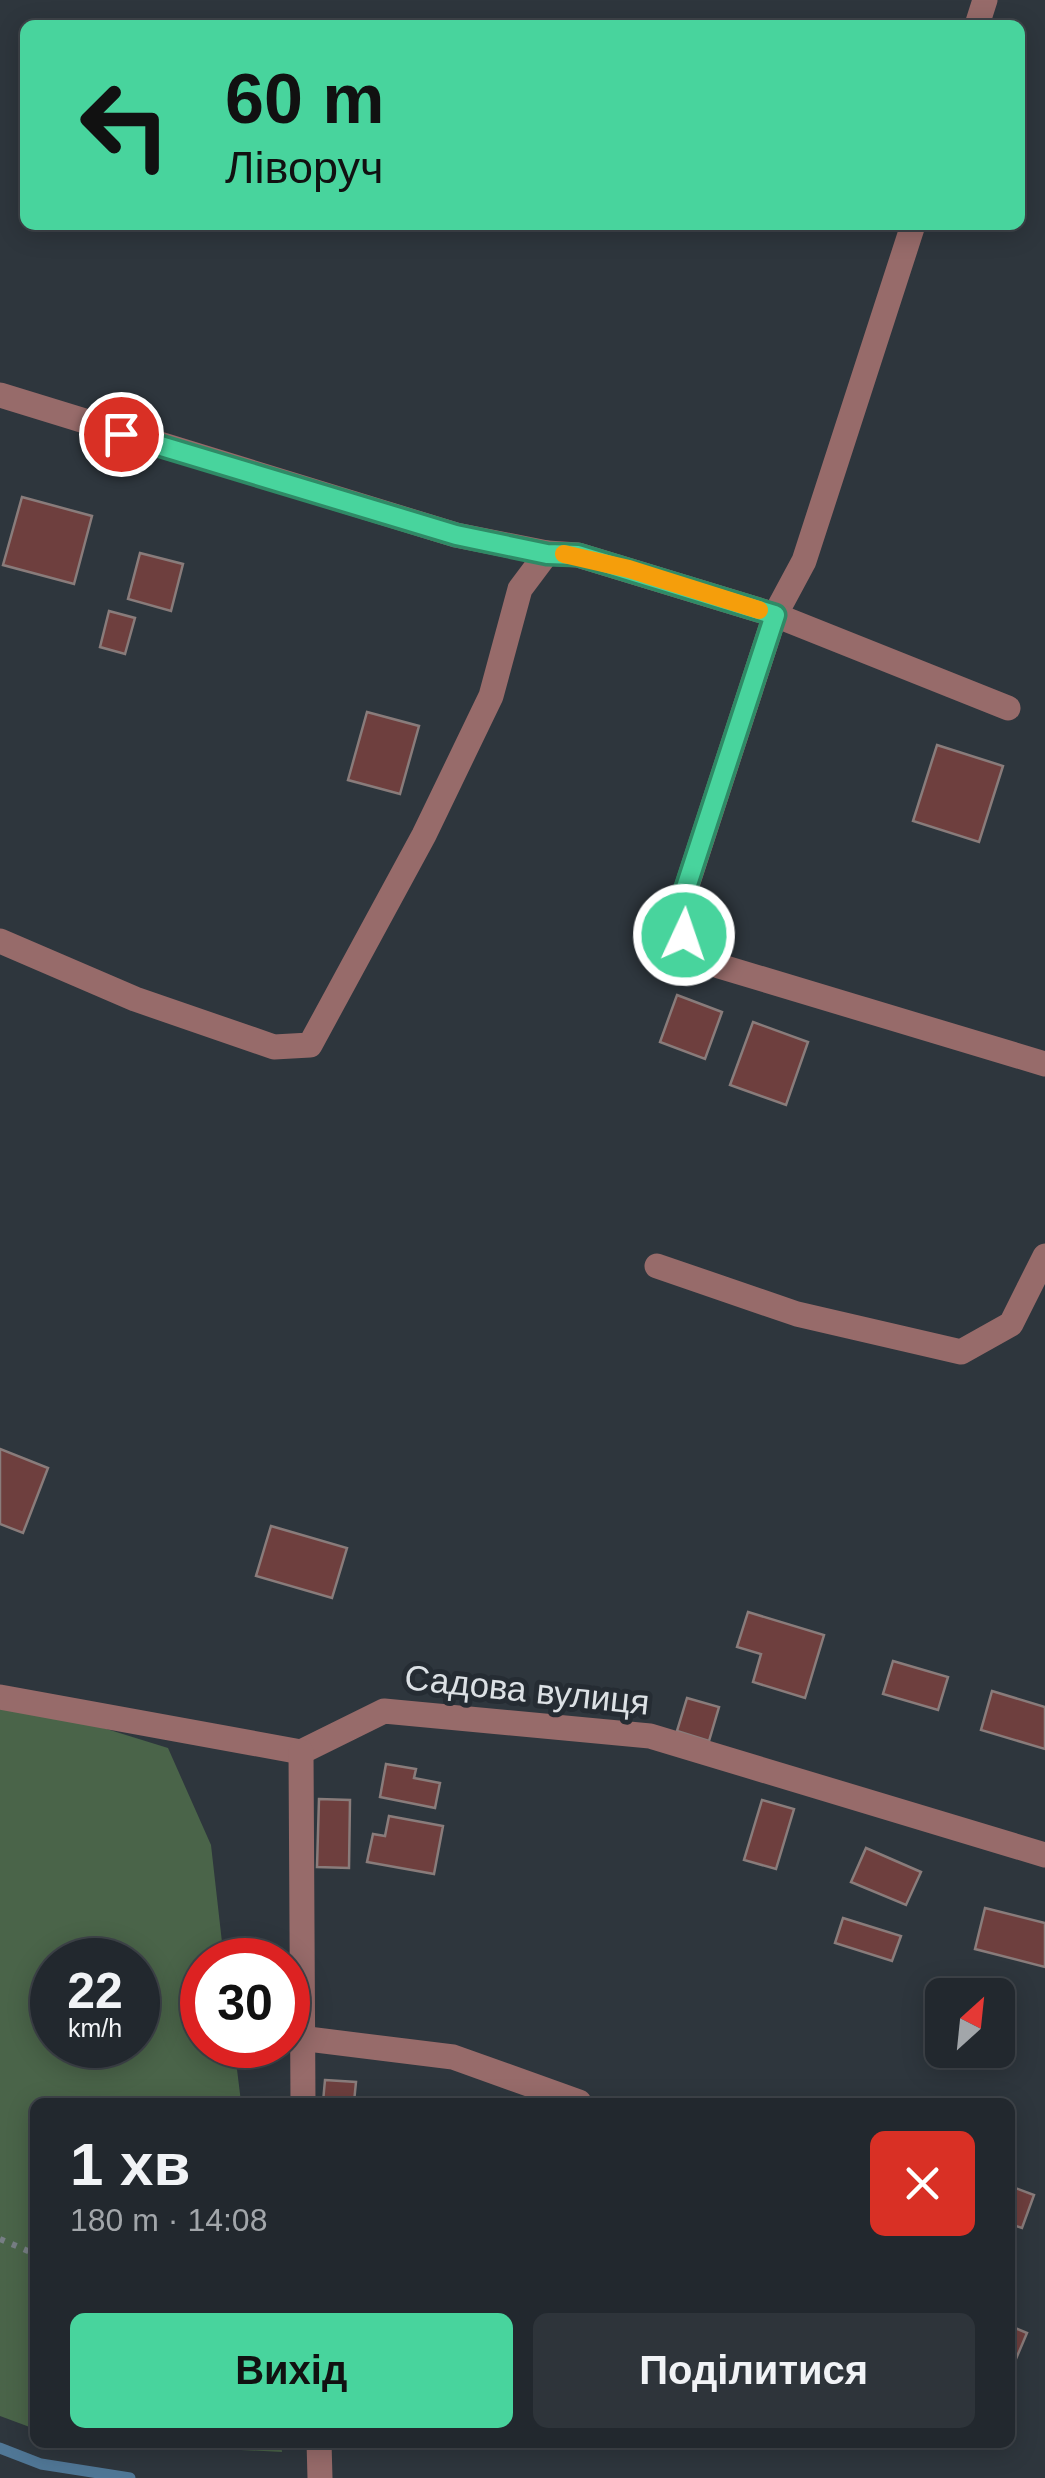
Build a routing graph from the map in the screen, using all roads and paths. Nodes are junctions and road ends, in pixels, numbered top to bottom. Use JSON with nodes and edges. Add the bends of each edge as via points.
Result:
{"nodes":[{"id":1,"x":911,"y":230,"type":"edge"},
{"id":2,"x":0,"y":395,"type":"edge"},
{"id":3,"x":547,"y":554,"type":"junction"},
{"id":4,"x":775,"y":615,"type":"junction"},
{"id":5,"x":1008,"y":708,"type":"dead end"},
{"id":6,"x":0,"y":941,"type":"edge"},
{"id":7,"x":1045,"y":1064,"type":"edge"},
{"id":8,"x":1045,"y":1256,"type":"edge"},
{"id":9,"x":657,"y":1266,"type":"dead end"},
{"id":10,"x":0,"y":1698,"type":"edge"},
{"id":11,"x":301,"y":1752,"type":"junction"},
{"id":12,"x":1045,"y":1855,"type":"edge"},
{"id":13,"x":300,"y":1938,"type":"edge"},
{"id":14,"x":310,"y":2039,"type":"edge"},
{"id":15,"x":301,"y":2068,"type":"edge"},
{"id":16,"x":303,"y":2098,"type":"edge"},
{"id":17,"x":568,"y":2098,"type":"edge"},
{"id":18,"x":0,"y":2239,"type":"edge"},
{"id":19,"x":30,"y":2252,"type":"edge"},
{"id":20,"x":319,"y":2448,"type":"edge"},
{"id":21,"x":320,"y":2478,"type":"edge"}],
"edges":[{"from":1,"to":4,"type":"street","via":[[804,561]]},
{"from":2,"to":3,"type":"street","via":[[437,530]]},
{"from":3,"to":4,"type":"street","via":[[578,555]]},
{"from":3,"to":6,"type":"street","via":[[520,589],[491,696],[433,818],[310,1045],[274,1047],[135,999]]},
{"from":4,"to":5,"type":"street"},
{"from":4,"to":7,"type":"street","via":[[678,912],[684,935],[696,953],[719,966]]},
{"from":8,"to":9,"type":"street","via":[[1012,1324],[961,1352],[796,1314]]},
{"from":10,"to":11,"type":"street"},
{"from":11,"to":12,"type":"street","name":"Садова вулиця","via":[[384,1711],[650,1736]]},
{"from":11,"to":13,"type":"street"},
{"from":14,"to":17,"type":"street","via":[[453,2057]]},
{"from":15,"to":16,"type":"street"},
{"from":18,"to":19,"type":"path"},
{"from":20,"to":21,"type":"street"}]}
